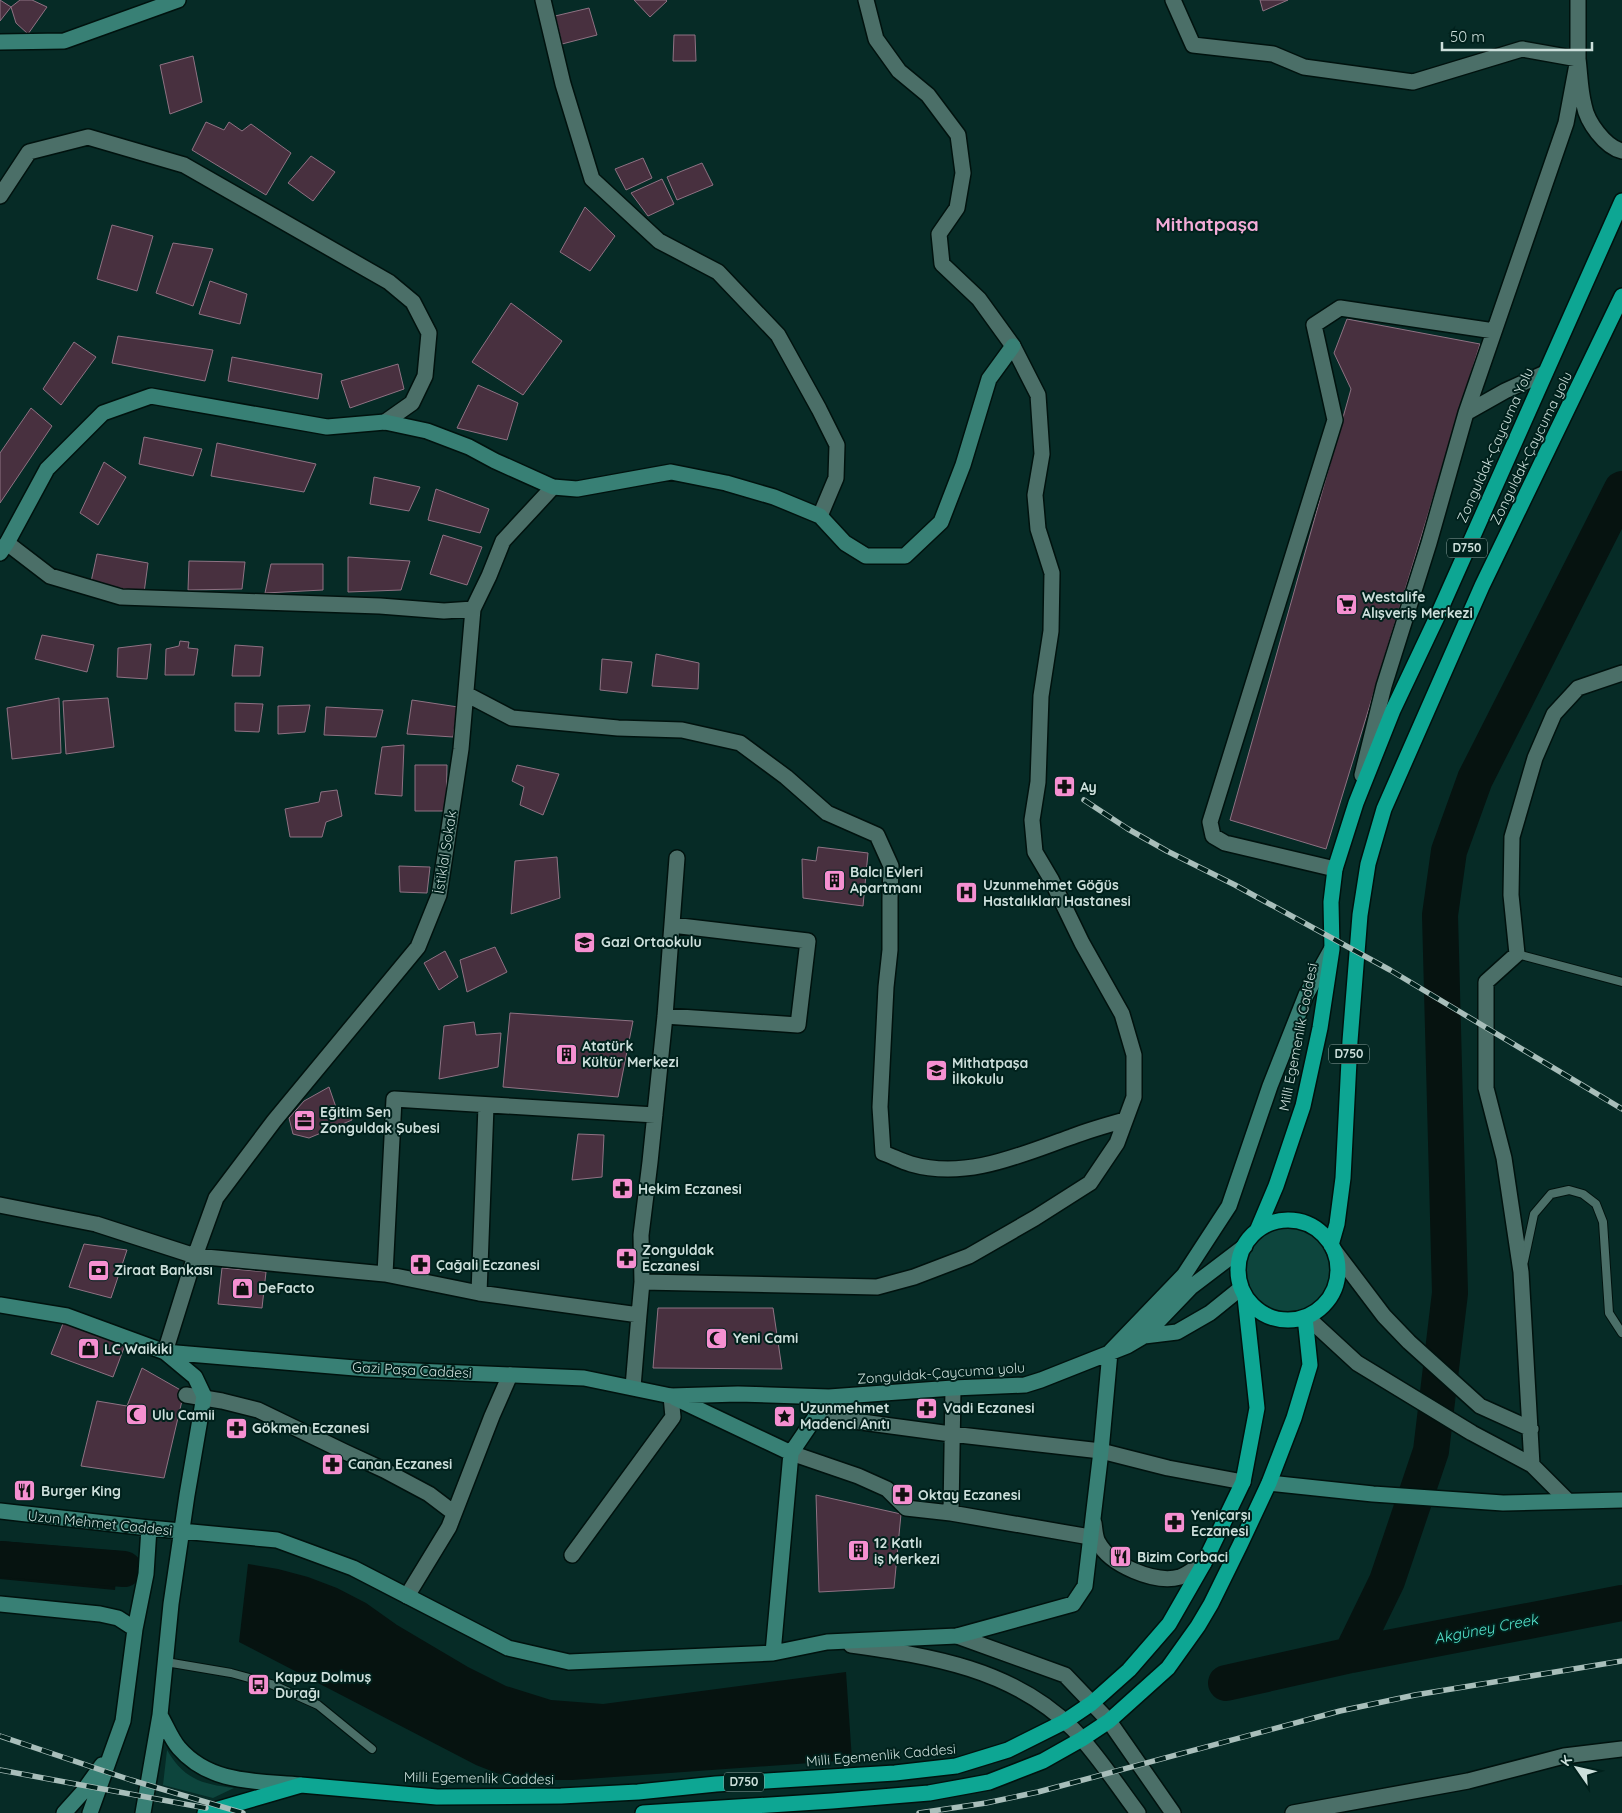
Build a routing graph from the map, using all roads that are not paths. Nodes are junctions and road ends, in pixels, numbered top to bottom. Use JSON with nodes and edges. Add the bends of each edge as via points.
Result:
{"nodes":[{"id":1,"x":178,"y":0,"type":"edge"},
{"id":2,"x":543,"y":0,"type":"edge"},
{"id":3,"x":866,"y":0,"type":"edge"},
{"id":4,"x":1173,"y":0,"type":"edge"},
{"id":5,"x":1578,"y":0,"type":"edge"},
{"id":6,"x":0,"y":42,"type":"edge"},
{"id":7,"x":1578,"y":59,"type":"junction"},
{"id":8,"x":1622,"y":151,"type":"edge"},
{"id":9,"x":0,"y":196,"type":"edge"},
{"id":10,"x":1622,"y":200,"type":"edge"},
{"id":11,"x":1622,"y":296,"type":"edge"},
{"id":12,"x":1494,"y":331,"type":"junction"},
{"id":13,"x":1013,"y":346,"type":"junction"},
{"id":14,"x":1544,"y":373,"type":"junction"},
{"id":15,"x":1466,"y":413,"type":"junction"},
{"id":16,"x":385,"y":422,"type":"junction"},
{"id":17,"x":553,"y":487,"type":"junction"},
{"id":18,"x":820,"y":516,"type":"junction"},
{"id":19,"x":4,"y":548,"type":"edge"},
{"id":20,"x":473,"y":609,"type":"junction"},
{"id":21,"x":1622,"y":673,"type":"edge"},
{"id":22,"x":466,"y":694,"type":"junction"},
{"id":23,"x":1356,"y":803,"type":"junction"},
{"id":24,"x":677,"y":858,"type":"dead end"},
{"id":25,"x":1335,"y":869,"type":"junction"},
{"id":26,"x":1332,"y":902,"type":"joint"},
{"id":27,"x":672,"y":925,"type":"junction"},
{"id":28,"x":1332,"y":948,"type":"junction"},
{"id":29,"x":1517,"y":954,"type":"junction"},
{"id":30,"x":1622,"y":982,"type":"edge"},
{"id":31,"x":664,"y":1016,"type":"junction"},
{"id":32,"x":486,"y":1106,"type":"junction"},
{"id":33,"x":655,"y":1115,"type":"junction"},
{"id":34,"x":1125,"y":1120,"type":"junction"},
{"id":35,"x":0,"y":1205,"type":"edge"},
{"id":36,"x":1257,"y":1231,"type":"junction"},
{"id":37,"x":1245,"y":1246,"type":"junction"},
{"id":38,"x":1332,"y":1248,"type":"junction"},
{"id":39,"x":195,"y":1256,"type":"junction"},
{"id":40,"x":1521,"y":1272,"type":"junction"},
{"id":41,"x":385,"y":1274,"type":"junction"},
{"id":42,"x":642,"y":1282,"type":"junction"},
{"id":43,"x":479,"y":1292,"type":"junction"},
{"id":44,"x":1243,"y":1292,"type":"junction"},
{"id":45,"x":0,"y":1305,"type":"edge"},
{"id":46,"x":639,"y":1315,"type":"junction"},
{"id":47,"x":1306,"y":1317,"type":"junction"},
{"id":48,"x":1622,"y":1333,"type":"edge"},
{"id":49,"x":1144,"y":1336,"type":"junction"},
{"id":50,"x":165,"y":1352,"type":"junction"},
{"id":51,"x":1110,"y":1352,"type":"junction"},
{"id":52,"x":510,"y":1375,"type":"junction"},
{"id":53,"x":632,"y":1387,"type":"junction"},
{"id":54,"x":953,"y":1388,"type":"junction"},
{"id":55,"x":186,"y":1396,"type":"dead end"},
{"id":56,"x":671,"y":1396,"type":"junction"},
{"id":57,"x":204,"y":1398,"type":"junction"},
{"id":58,"x":829,"y":1398,"type":"junction"},
{"id":59,"x":817,"y":1416,"type":"junction"},
{"id":60,"x":1531,"y":1429,"type":"junction"},
{"id":61,"x":951,"y":1434,"type":"junction"},
{"id":62,"x":1102,"y":1451,"type":"junction"},
{"id":63,"x":791,"y":1453,"type":"junction"},
{"id":64,"x":1532,"y":1465,"type":"junction"},
{"id":65,"x":1243,"y":1482,"type":"junction"},
{"id":66,"x":1269,"y":1483,"type":"junction"},
{"id":67,"x":1567,"y":1500,"type":"junction"},
{"id":68,"x":1622,"y":1500,"type":"edge"},
{"id":69,"x":0,"y":1511,"type":"edge"},
{"id":70,"x":951,"y":1513,"type":"junction"},
{"id":71,"x":454,"y":1514,"type":"junction"},
{"id":72,"x":1093,"y":1516,"type":"junction"},
{"id":73,"x":149,"y":1528,"type":"junction"},
{"id":74,"x":183,"y":1532,"type":"junction"},
{"id":75,"x":1090,"y":1537,"type":"junction"},
{"id":76,"x":572,"y":1555,"type":"dead end"},
{"id":77,"x":1204,"y":1563,"type":"junction"},
{"id":78,"x":407,"y":1596,"type":"junction"},
{"id":79,"x":0,"y":1604,"type":"edge"},
{"id":80,"x":135,"y":1629,"type":"junction"},
{"id":81,"x":957,"y":1636,"type":"junction"},
{"id":82,"x":827,"y":1642,"type":"junction"},
{"id":83,"x":773,"y":1653,"type":"junction"},
{"id":84,"x":166,"y":1658,"type":"junction"},
{"id":85,"x":1092,"y":1702,"type":"junction"},
{"id":86,"x":160,"y":1715,"type":"junction"},
{"id":87,"x":123,"y":1721,"type":"junction"},
{"id":88,"x":1109,"y":1721,"type":"junction"},
{"id":89,"x":1064,"y":1722,"type":"junction"},
{"id":90,"x":1082,"y":1739,"type":"junction"},
{"id":91,"x":372,"y":1749,"type":"dead end"},
{"id":92,"x":1622,"y":1749,"type":"edge"},
{"id":93,"x":301,"y":1785,"type":"junction"},
{"id":94,"x":64,"y":1813,"type":"edge"},
{"id":95,"x":90,"y":1813,"type":"edge"},
{"id":96,"x":143,"y":1813,"type":"edge"},
{"id":97,"x":205,"y":1813,"type":"edge"},
{"id":98,"x":643,"y":1813,"type":"edge"},
{"id":99,"x":1138,"y":1813,"type":"edge"},
{"id":100,"x":1173,"y":1813,"type":"edge"},
{"id":101,"x":1293,"y":1813,"type":"edge"}],
"edges":[{"from":1,"to":6,"type":"street","via":[[64,41]]},
{"from":2,"to":18,"type":"street","via":[[563,84],[592,179],[659,241],[718,272],[778,334],[819,409],[837,445],[836,478]]},
{"from":3,"to":13,"type":"street","via":[[876,39],[899,71],[928,95],[958,135],[963,173],[957,208],[939,234],[942,264],[979,299]]},
{"from":4,"to":7,"type":"street","via":[[1193,44],[1273,54],[1304,67],[1413,82],[1522,49]]},
{"from":5,"to":7,"type":"street"},
{"from":7,"to":8,"type":"street","via":[[1584,107],[1595,129],[1614,149]]},
{"from":7,"to":12,"type":"street","via":[[1566,123]]},
{"from":9,"to":16,"type":"street","via":[[29,152],[88,137],[184,165],[389,282],[413,302],[429,333],[425,376],[412,403]]},
{"from":10,"to":14,"type":"highway","name":"Zonguldak-Çaycuma Yolu","number":"D750"},
{"from":11,"to":38,"type":"highway","name":"Zonguldak-Çaycuma yolu","number":"D750","via":[[1457,642],[1384,809],[1368,864],[1359,924],[1342,1178]]},
{"from":12,"to":15,"type":"street"},
{"from":12,"to":25,"type":"street","via":[[1340,308],[1314,325],[1335,420],[1210,822],[1213,836],[1225,843]]},
{"from":13,"to":18,"type":"street","via":[[989,379],[963,465],[941,522],[905,556],[866,556],[844,543]]},
{"from":13,"to":34,"type":"street","via":[[1038,395],[1042,454],[1035,496],[1038,529],[1052,573],[1052,631],[1041,696],[1038,782],[1032,820],[1036,852],[1122,1014],[1134,1055],[1134,1097]]},
{"from":14,"to":15,"type":"street"},
{"from":14,"to":23,"type":"highway","name":"Zonguldak-Çaycuma Yolu","number":"D750"},
{"from":15,"to":23,"type":"street","via":[[1384,686]]},
{"from":16,"to":17,"type":"street","via":[[427,431],[469,447]]},
{"from":16,"to":19,"type":"street","via":[[327,427],[151,396],[103,413],[47,469]]},
{"from":17,"to":18,"type":"street","via":[[577,489],[671,472],[774,497]]},
{"from":17,"to":20,"type":"street","name":"İstiklal Sokak","via":[[503,541]]},
{"from":19,"to":20,"type":"street","via":[[50,576],[121,597]]},
{"from":20,"to":22,"type":"street","name":"İstiklal Sokak"},
{"from":21,"to":29,"type":"street","via":[[1578,688],[1554,714],[1535,758],[1512,837],[1511,895]]},
{"from":22,"to":34,"type":"street","via":[[512,718],[618,728],[682,730],[740,743],[827,813],[877,835],[891,866],[890,950],[880,1107],[883,1152],[912,1164],[941,1168],[982,1166]]},
{"from":22,"to":39,"type":"street","name":"İstiklal Sokak","via":[[439,895],[418,947],[274,1121],[216,1198]]},
{"from":23,"to":25,"type":"highway","name":"Zonguldak-Çaycuma Yolu","number":"D750"},
{"from":24,"to":27,"type":"street"},
{"from":25,"to":26,"type":"highway","name":"Zonguldak-Çaycuma Yolu","number":"D750"},
{"from":26,"to":28,"type":"highway","name":"Milli Egemenlik Caddesi","number":"D750"},
{"from":27,"to":31,"type":"street"},
{"from":27,"to":31,"type":"street","via":[[808,940],[798,1026]]},
{"from":28,"to":36,"type":"highway","name":"Milli Egemenlik Caddesi","number":"D750","via":[[1320,1028],[1303,1106]]},
{"from":28,"to":51,"type":"street","via":[[1302,1004],[1229,1206],[1184,1274]]},
{"from":29,"to":30,"type":"lane"},
{"from":29,"to":40,"type":"street","via":[[1486,982],[1486,1088],[1504,1158]]},
{"from":31,"to":33,"type":"street"},
{"from":32,"to":33,"type":"street"},
{"from":32,"to":41,"type":"street","via":[[394,1099]]},
{"from":32,"to":43,"type":"street"},
{"from":33,"to":42,"type":"street","via":[[641,1235]]},
{"from":34,"to":42,"type":"street","via":[[1117,1143],[1090,1183],[969,1256],[914,1277],[877,1287]]},
{"from":35,"to":39,"type":"street","via":[[96,1224]]},
{"from":36,"to":37,"type":"highway","number":"D750"},
{"from":36,"to":38,"type":"highway","number":"D750","via":[[1277,1221],[1294,1220],[1324,1234]]},
{"from":37,"to":44,"type":"highway","number":"D750","via":[[1237,1269]]},
{"from":37,"to":49,"type":"street","via":[[1191,1287]]},
{"from":38,"to":47,"type":"highway","number":"D750","via":[[1338,1264],[1331,1296]]},
{"from":38,"to":60,"type":"street","via":[[1384,1316],[1409,1342],[1480,1406]]},
{"from":39,"to":41,"type":"street"},
{"from":39,"to":50,"type":"street","name":"İstiklal Sokak"},
{"from":40,"to":48,"type":"lane","via":[[1534,1214],[1551,1194],[1569,1190],[1583,1194],[1596,1204],[1603,1222],[1609,1313]]},
{"from":40,"to":60,"type":"street"},
{"from":41,"to":43,"type":"street"},
{"from":42,"to":46,"type":"street"},
{"from":43,"to":46,"type":"street"},
{"from":44,"to":47,"type":"highway","via":[[1259,1312],[1274,1319],[1290,1321]]},
{"from":44,"to":49,"type":"street","via":[[1177,1332]]},
{"from":44,"to":65,"type":"highway","name":"Milli Egemenlik Caddesi","number":"D750","via":[[1257,1408]]},
{"from":45,"to":50,"type":"street","name":"Gazi Paşa Caddesi","via":[[67,1316]]},
{"from":46,"to":53,"type":"street"},
{"from":47,"to":64,"type":"street","via":[[1357,1363],[1472,1433]]},
{"from":47,"to":66,"type":"highway","number":"D750","via":[[1310,1365]]},
{"from":49,"to":51,"type":"street","name":"Zonguldak-Çaycuma yolu"},
{"from":50,"to":52,"type":"street","name":"Gazi Paşa Caddesi","via":[[367,1368]]},
{"from":50,"to":57,"type":"street","via":[[195,1377]]},
{"from":51,"to":54,"type":"street","name":"Zonguldak-Çaycuma yolu","via":[[1025,1385]]},
{"from":51,"to":62,"type":"street"},
{"from":52,"to":53,"type":"street","name":"Gazi Paşa Caddesi","via":[[584,1378]]},
{"from":52,"to":71,"type":"street"},
{"from":53,"to":56,"type":"street","name":"Gazi Paşa Caddesi"},
{"from":54,"to":58,"type":"street","name":"Zonguldak-Çaycuma yolu"},
{"from":54,"to":61,"type":"street"},
{"from":55,"to":57,"type":"street"},
{"from":56,"to":58,"type":"street","name":"Gazi Paşa Caddesi","via":[[738,1394]]},
{"from":56,"to":63,"type":"street"},
{"from":56,"to":76,"type":"street","via":[[672,1417]]},
{"from":57,"to":71,"type":"street","via":[[258,1410],[384,1470],[429,1494]]},
{"from":57,"to":74,"type":"street","name":"Uzun Mehmet Caddesi"},
{"from":58,"to":59,"type":"street"},
{"from":59,"to":61,"type":"street"},
{"from":59,"to":63,"type":"street"},
{"from":60,"to":64,"type":"street"},
{"from":61,"to":62,"type":"street"},
{"from":61,"to":70,"type":"street"},
{"from":62,"to":65,"type":"street"},
{"from":62,"to":72,"type":"street"},
{"from":63,"to":70,"type":"street","via":[[886,1488],[906,1508]]},
{"from":63,"to":83,"type":"street"},
{"from":64,"to":67,"type":"street"},
{"from":65,"to":77,"type":"highway","name":"Milli Egemenlik Caddesi","number":"D750"},
{"from":66,"to":67,"type":"street","via":[[1448,1500],[1503,1503]]},
{"from":66,"to":88,"type":"highway","number":"D750","via":[[1198,1626],[1168,1668]]},
{"from":67,"to":68,"type":"street"},
{"from":69,"to":73,"type":"street","name":"Uzun Mehmet Caddesi"},
{"from":70,"to":75,"type":"street"},
{"from":71,"to":78,"type":"street"},
{"from":72,"to":75,"type":"street"},
{"from":72,"to":77,"type":"street","via":[[1098,1542],[1110,1556],[1142,1574],[1163,1579],[1180,1577]]},
{"from":73,"to":74,"type":"street","name":"Uzun Mehmet Caddesi"},
{"from":73,"to":80,"type":"street","via":[[146,1574]]},
{"from":74,"to":78,"type":"street","via":[[277,1540],[353,1568]]},
{"from":74,"to":84,"type":"street"},
{"from":75,"to":81,"type":"street","via":[[1085,1586],[1073,1604]]},
{"from":77,"to":85,"type":"highway","name":"Milli Egemenlik Caddesi","number":"D750","via":[[1169,1624],[1130,1670]]},
{"from":78,"to":83,"type":"street","via":[[508,1648],[569,1662]]},
{"from":79,"to":80,"type":"street","via":[[100,1614],[118,1618]]},
{"from":80,"to":87,"type":"street"},
{"from":81,"to":82,"type":"street"},
{"from":81,"to":85,"type":"street","via":[[1065,1675]]},
{"from":82,"to":83,"type":"street"},
{"from":82,"to":89,"type":"street","via":[[938,1659],[971,1669],[1009,1683],[1042,1702]]},
{"from":84,"to":86,"type":"street"},
{"from":84,"to":91,"type":"lane","via":[[271,1684],[318,1705]]},
{"from":85,"to":88,"type":"street"},
{"from":85,"to":89,"type":"highway","name":"Milli Egemenlik Caddesi","number":"D750"},
{"from":86,"to":93,"type":"street","via":[[178,1748],[202,1768],[227,1778]]},
{"from":86,"to":96,"type":"street"},
{"from":87,"to":94,"type":"street","via":[[110,1754],[82,1794]]},
{"from":87,"to":95,"type":"street"},
{"from":88,"to":90,"type":"highway","number":"D750"},
{"from":88,"to":100,"type":"street"},
{"from":89,"to":90,"type":"street"},
{"from":89,"to":93,"type":"highway","name":"Milli Egemenlik Caddesi","number":"D750","via":[[1008,1750],[956,1766],[895,1773],[561,1796],[437,1796]]},
{"from":90,"to":98,"type":"highway","number":"D750","via":[[1044,1761],[988,1782],[937,1791]]},
{"from":90,"to":99,"type":"street"},
{"from":92,"to":101,"type":"street","via":[[1564,1756],[1468,1781]]},
{"from":93,"to":97,"type":"highway","name":"Milli Egemenlik Caddesi","number":"D750"}]}
